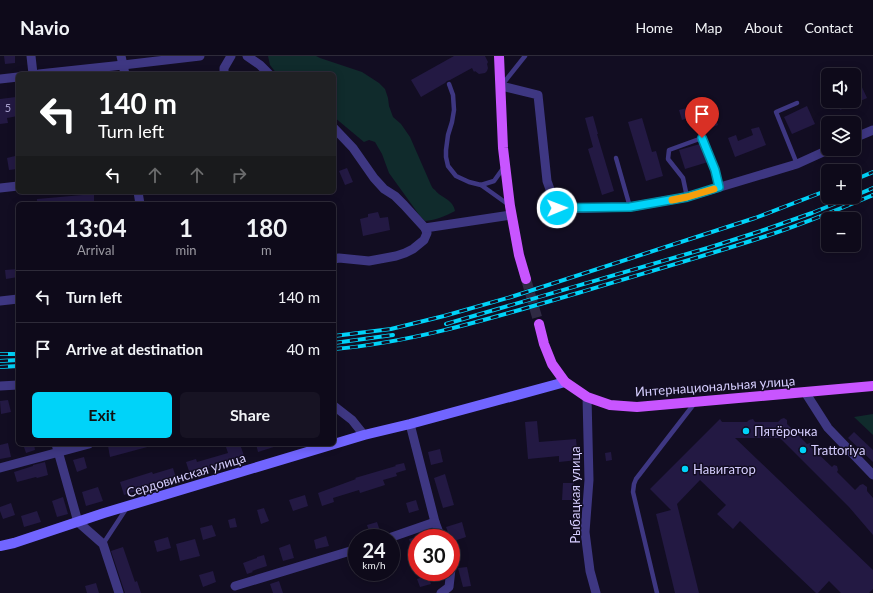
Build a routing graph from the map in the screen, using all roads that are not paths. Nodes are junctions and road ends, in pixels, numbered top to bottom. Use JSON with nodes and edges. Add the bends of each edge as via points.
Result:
{"nodes":[{"id":1,"x":31,"y":56,"type":"edge"},
{"id":2,"x":121,"y":56,"type":"edge"},
{"id":3,"x":200,"y":56,"type":"edge"},
{"id":4,"x":231,"y":56,"type":"edge"},
{"id":5,"x":247,"y":56,"type":"edge"},
{"id":6,"x":499,"y":56,"type":"edge"},
{"id":7,"x":525,"y":56,"type":"edge"},
{"id":8,"x":124,"y":70,"type":"edge"},
{"id":9,"x":33,"y":72,"type":"edge"},
{"id":10,"x":82,"y":72,"type":"edge"},
{"id":11,"x":224,"y":72,"type":"edge"},
{"id":12,"x":267,"y":72,"type":"edge"},
{"id":13,"x":16,"y":77,"type":"edge"},
{"id":14,"x":0,"y":79,"type":"edge"},
{"id":15,"x":449,"y":84,"type":"dead end"},
{"id":16,"x":501,"y":86,"type":"junction"},
{"id":17,"x":797,"y":103,"type":"dead end"},
{"id":18,"x":336,"y":130,"type":"edge"},
{"id":19,"x":873,"y":130,"type":"edge"},
{"id":20,"x":861,"y":135,"type":"edge"},
{"id":21,"x":821,"y":153,"type":"edge"},
{"id":22,"x":616,"y":158,"type":"dead end"},
{"id":23,"x":505,"y":164,"type":"junction"},
{"id":24,"x":797,"y":164,"type":"junction"},
{"id":25,"x":481,"y":185,"type":"junction"},
{"id":26,"x":16,"y":186,"type":"edge"},
{"id":27,"x":719,"y":187,"type":"junction"},
{"id":28,"x":0,"y":188,"type":"edge"},
{"id":29,"x":687,"y":197,"type":"junction"},
{"id":30,"x":630,"y":207,"type":"junction"},
{"id":31,"x":511,"y":211,"type":"junction"},
{"id":32,"x":425,"y":228,"type":"junction"},
{"id":33,"x":336,"y":259,"type":"edge"},
{"id":34,"x":526,"y":279,"type":"tunnel mouth"},
{"id":35,"x":16,"y":299,"type":"edge"},
{"id":36,"x":0,"y":301,"type":"edge"},
{"id":37,"x":539,"y":324,"type":"tunnel mouth"},
{"id":38,"x":565,"y":382,"type":"junction"},
{"id":39,"x":16,"y":385,"type":"edge"},
{"id":40,"x":0,"y":386,"type":"edge"},
{"id":41,"x":873,"y":386,"type":"edge"},
{"id":42,"x":805,"y":392,"type":"junction"},
{"id":43,"x":587,"y":397,"type":"junction"},
{"id":44,"x":696,"y":402,"type":"junction"},
{"id":45,"x":336,"y":408,"type":"edge"},
{"id":46,"x":410,"y":424,"type":"junction"},
{"id":47,"x":364,"y":435,"type":"junction"},
{"id":48,"x":336,"y":443,"type":"edge"},
{"id":49,"x":73,"y":446,"type":"edge"},
{"id":50,"x":327,"y":446,"type":"edge"},
{"id":51,"x":57,"y":448,"type":"edge"},
{"id":52,"x":0,"y":468,"type":"edge"},
{"id":53,"x":873,"y":475,"type":"edge"},
{"id":54,"x":128,"y":506,"type":"junction"},
{"id":55,"x":78,"y":522,"type":"junction"},
{"id":56,"x":436,"y":522,"type":"junction"},
{"id":57,"x":438,"y":529,"type":"edge"},
{"id":58,"x":400,"y":534,"type":"edge"},
{"id":59,"x":103,"y":544,"type":"junction"},
{"id":60,"x":0,"y":546,"type":"edge"},
{"id":61,"x":348,"y":552,"type":"edge"},
{"id":62,"x":450,"y":581,"type":"edge"},
{"id":63,"x":235,"y":586,"type":"dead end"},
{"id":64,"x":119,"y":593,"type":"edge"},
{"id":65,"x":440,"y":593,"type":"edge"},
{"id":66,"x":596,"y":593,"type":"edge"},
{"id":67,"x":657,"y":593,"type":"edge"}],
"edges":[{"from":1,"to":9,"type":"street"},
{"from":2,"to":8,"type":"street"},
{"from":3,"to":8,"type":"street"},
{"from":4,"to":11,"type":"street"},
{"from":5,"to":12,"type":"street"},
{"from":6,"to":16,"type":"main road"},
{"from":7,"to":16,"type":"lane"},
{"from":8,"to":10,"type":"street"},
{"from":13,"to":14,"type":"street"},
{"from":15,"to":25,"type":"lane","via":[[454,110],[446,150],[448,166],[456,176]]},
{"from":16,"to":23,"type":"main road"},
{"from":16,"to":30,"type":"street","via":[[538,95],[547,182],[557,208]]},
{"from":17,"to":24,"type":"lane","via":[[776,112]]},
{"from":18,"to":32,"type":"street","via":[[384,189],[395,196]]},
{"from":19,"to":20,"type":"street"},
{"from":21,"to":24,"type":"street"},
{"from":22,"to":30,"type":"lane"},
{"from":23,"to":25,"type":"lane","via":[[494,181]]},
{"from":23,"to":31,"type":"main road"},
{"from":24,"to":27,"type":"street"},
{"from":25,"to":31,"type":"lane"},
{"from":26,"to":28,"type":"street"},
{"from":27,"to":29,"type":"street"},
{"from":27,"to":29,"type":"lane","via":[[702,138],[669,150],[668,158],[683,178]]},
{"from":29,"to":30,"type":"street"},
{"from":31,"to":32,"type":"street"},
{"from":31,"to":34,"type":"main road"},
{"from":32,"to":33,"type":"street","via":[[427,234],[424,240],[405,253],[369,261]]},
{"from":35,"to":36,"type":"street"},
{"from":37,"to":38,"type":"main road","name":"Интернациональная улица","via":[[552,364]]},
{"from":38,"to":43,"type":"main road","name":"Интернациональная улица"},
{"from":38,"to":46,"type":"street","name":"Сердовинская улица"},
{"from":39,"to":40,"type":"street"},
{"from":41,"to":42,"type":"main road","name":"Интернациональная улица"},
{"from":42,"to":44,"type":"main road","name":"Интернациональная улица"},
{"from":42,"to":53,"type":"street","via":[[828,428]]},
{"from":43,"to":44,"type":"main road","name":"Интернациональная улица","via":[[610,405]]},
{"from":43,"to":66,"type":"street","name":"Рыбацкая улица","via":[[589,480],[585,532],[590,571]]},
{"from":44,"to":67,"type":"lane","via":[[634,484],[633,492]]},
{"from":45,"to":47,"type":"street","via":[[352,420]]},
{"from":46,"to":47,"type":"street","name":"Сердовинская улица"},
{"from":46,"to":56,"type":"street"},
{"from":47,"to":48,"type":"street","name":"Сердовинская улица"},
{"from":49,"to":51,"type":"street"},
{"from":50,"to":54,"type":"street","name":"Сердовинская улица"},
{"from":51,"to":52,"type":"street"},
{"from":51,"to":55,"type":"street"},
{"from":54,"to":55,"type":"street","name":"Сердовинская улица"},
{"from":54,"to":59,"type":"lane"},
{"from":55,"to":59,"type":"street"},
{"from":55,"to":60,"type":"street","name":"Сердовинская улица"},
{"from":56,"to":57,"type":"street"},
{"from":56,"to":58,"type":"street"},
{"from":59,"to":64,"type":"street"},
{"from":61,"to":63,"type":"street"},
{"from":62,"to":65,"type":"street","via":[[449,587]]}]}
